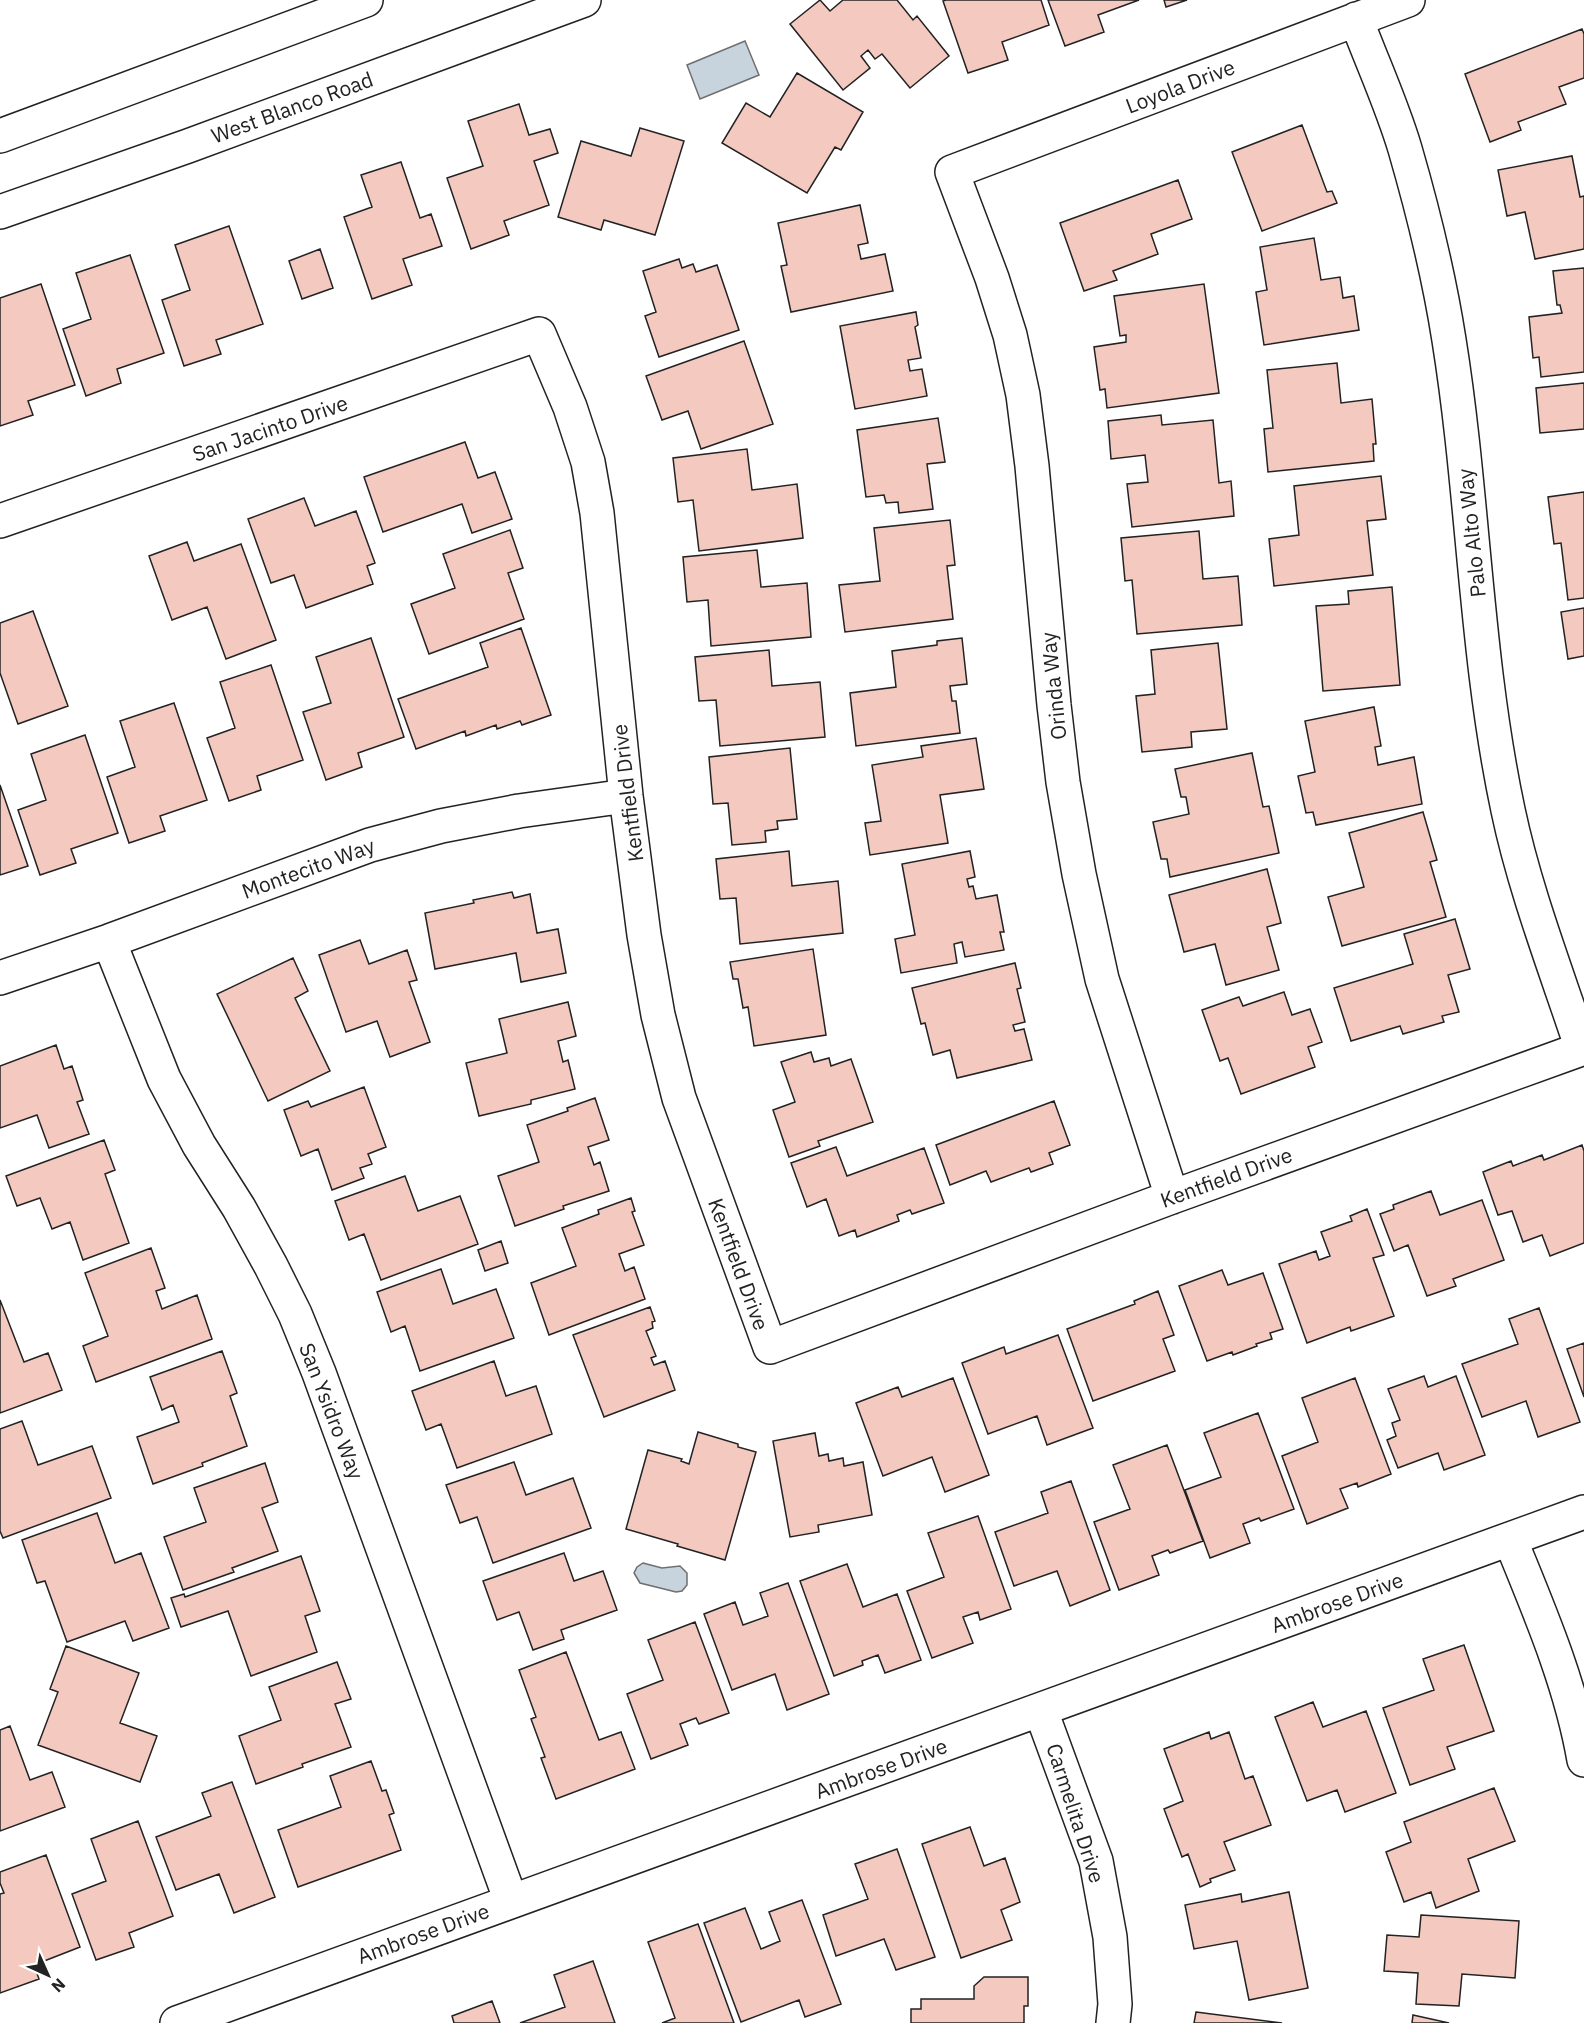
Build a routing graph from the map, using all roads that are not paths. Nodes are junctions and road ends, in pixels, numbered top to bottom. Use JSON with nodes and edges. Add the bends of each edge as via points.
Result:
{"nodes":[{"id":1,"x":366,"y":0,"type":"edge"},
{"id":2,"x":584,"y":0,"type":"edge"},
{"id":3,"x":1408,"y":0,"type":"edge"},
{"id":4,"x":1356,"y":19,"type":"junction"},
{"id":5,"x":0,"y":136,"type":"edge"},
{"id":6,"x":952,"y":172,"type":"joint"},
{"id":7,"x":0,"y":212,"type":"edge"},
{"id":8,"x":539,"y":334,"type":"joint"},
{"id":9,"x":0,"y":521,"type":"edge"},
{"id":10,"x":626,"y":796,"type":"junction"},
{"id":11,"x":109,"y":941,"type":"junction"},
{"id":12,"x":0,"y":978,"type":"edge"},
{"id":13,"x":1583,"y":1048,"type":"edge"},
{"id":14,"x":1172,"y":1197,"type":"junction"},
{"id":15,"x":1584,"y":1512,"type":"edge"},
{"id":16,"x":1510,"y":1539,"type":"junction"},
{"id":17,"x":1041,"y":1711,"type":"junction"},
{"id":18,"x":1584,"y":1760,"type":"edge"},
{"id":19,"x":511,"y":1901,"type":"junction"},
{"id":20,"x":177,"y":2023,"type":"edge"},
{"id":21,"x":1113,"y":2023,"type":"edge"}],
"edges":[{"from":1,"to":5,"type":"street"},
{"from":2,"to":7,"type":"street","name":"West Blanco Road"},
{"from":3,"to":4,"type":"street","name":"Loyola Drive"},
{"from":4,"to":6,"type":"street","name":"Loyola Drive"},
{"from":4,"to":13,"type":"street","name":"Palo Alto Way","via":[[1404,147],[1438,277],[1459,411],[1492,718],[1508,810],[1529,890]]},
{"from":6,"to":14,"type":"street","name":"Orinda Way","via":[[992,278],[1023,395],[1061,771],[1082,886],[1102,979]]},
{"from":8,"to":9,"type":"street","name":"San Jacinto Drive"},
{"from":8,"to":10,"type":"street","name":"Kentfield Drive","via":[[588,462],[609,615]]},
{"from":10,"to":11,"type":"street","name":"Montecito Way","via":[[474,819],[370,845]]},
{"from":10,"to":14,"type":"street","name":"Kentfield Drive","via":[[658,1015],[679,1098],[770,1347]]},
{"from":11,"to":12,"type":"street","name":"Montecito Way"},
{"from":11,"to":19,"type":"street","name":"San Ysidro Way","via":[[164,1079],[295,1314]]},
{"from":13,"to":14,"type":"street","name":"Kentfield Drive"},
{"from":15,"to":16,"type":"street","name":"Ambrose Drive"},
{"from":16,"to":17,"type":"street","name":"Ambrose Drive"},
{"from":16,"to":18,"type":"street","via":[[1556,1658]]},
{"from":17,"to":19,"type":"street","name":"Ambrose Drive"},
{"from":17,"to":21,"type":"street","name":"Carmelita Drive","via":[[1096,1861],[1110,1937]]},
{"from":19,"to":20,"type":"street","name":"Ambrose Drive"}]}
